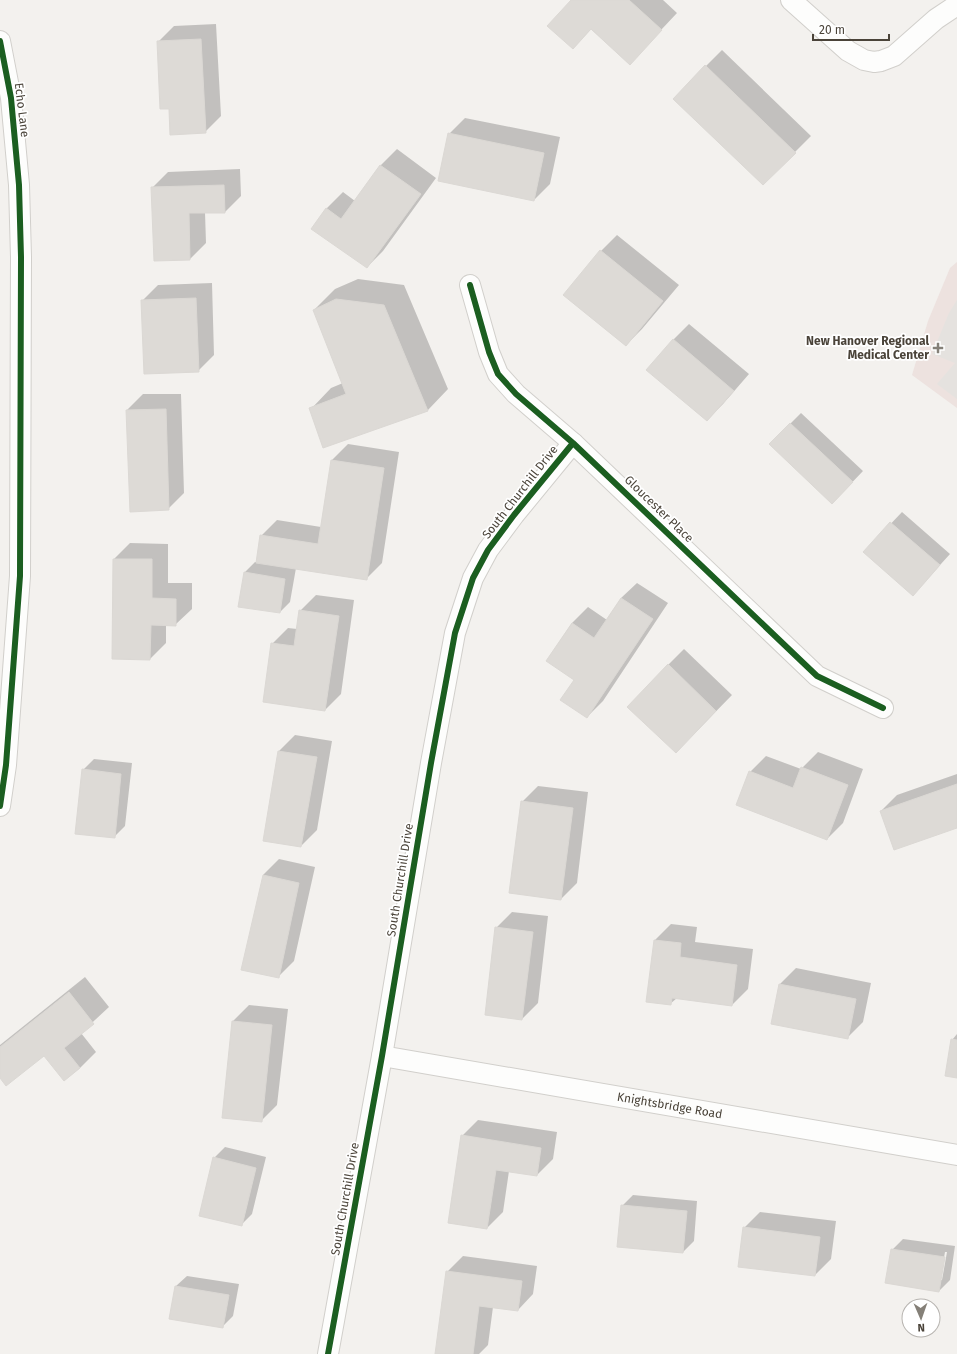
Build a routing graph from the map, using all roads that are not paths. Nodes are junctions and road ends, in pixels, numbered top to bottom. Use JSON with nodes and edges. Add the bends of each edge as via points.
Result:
{"nodes":[{"id":1,"x":791,"y":0,"type":"edge"},
{"id":2,"x":957,"y":4,"type":"edge"},
{"id":3,"x":0,"y":41,"type":"edge"},
{"id":4,"x":470,"y":285,"type":"dead end"},
{"id":5,"x":573,"y":443,"type":"junction"},
{"id":6,"x":883,"y":708,"type":"dead end"},
{"id":7,"x":0,"y":806,"type":"edge"},
{"id":8,"x":382,"y":1056,"type":"junction"},
{"id":9,"x":957,"y":1155,"type":"edge"},
{"id":10,"x":328,"y":1354,"type":"edge"}],
"edges":[{"from":1,"to":2,"type":"street","via":[[848,51],[864,60],[874,62],[894,56]]},
{"from":3,"to":7,"type":"street","name":"Echo Lane","via":[[11,98],[18,177],[21,257],[20,576],[6,765]]},
{"from":4,"to":5,"type":"street","name":"Gloucester Place","via":[[498,374],[516,394]]},
{"from":5,"to":6,"type":"street","name":"Gloucester Place","via":[[817,676]]},
{"from":5,"to":8,"type":"street","name":"South Churchill Drive","via":[[488,550],[473,578],[455,633]]},
{"from":8,"to":9,"type":"street","name":"Knightsbridge Road"},
{"from":8,"to":10,"type":"street","name":"South Churchill Drive"}]}
